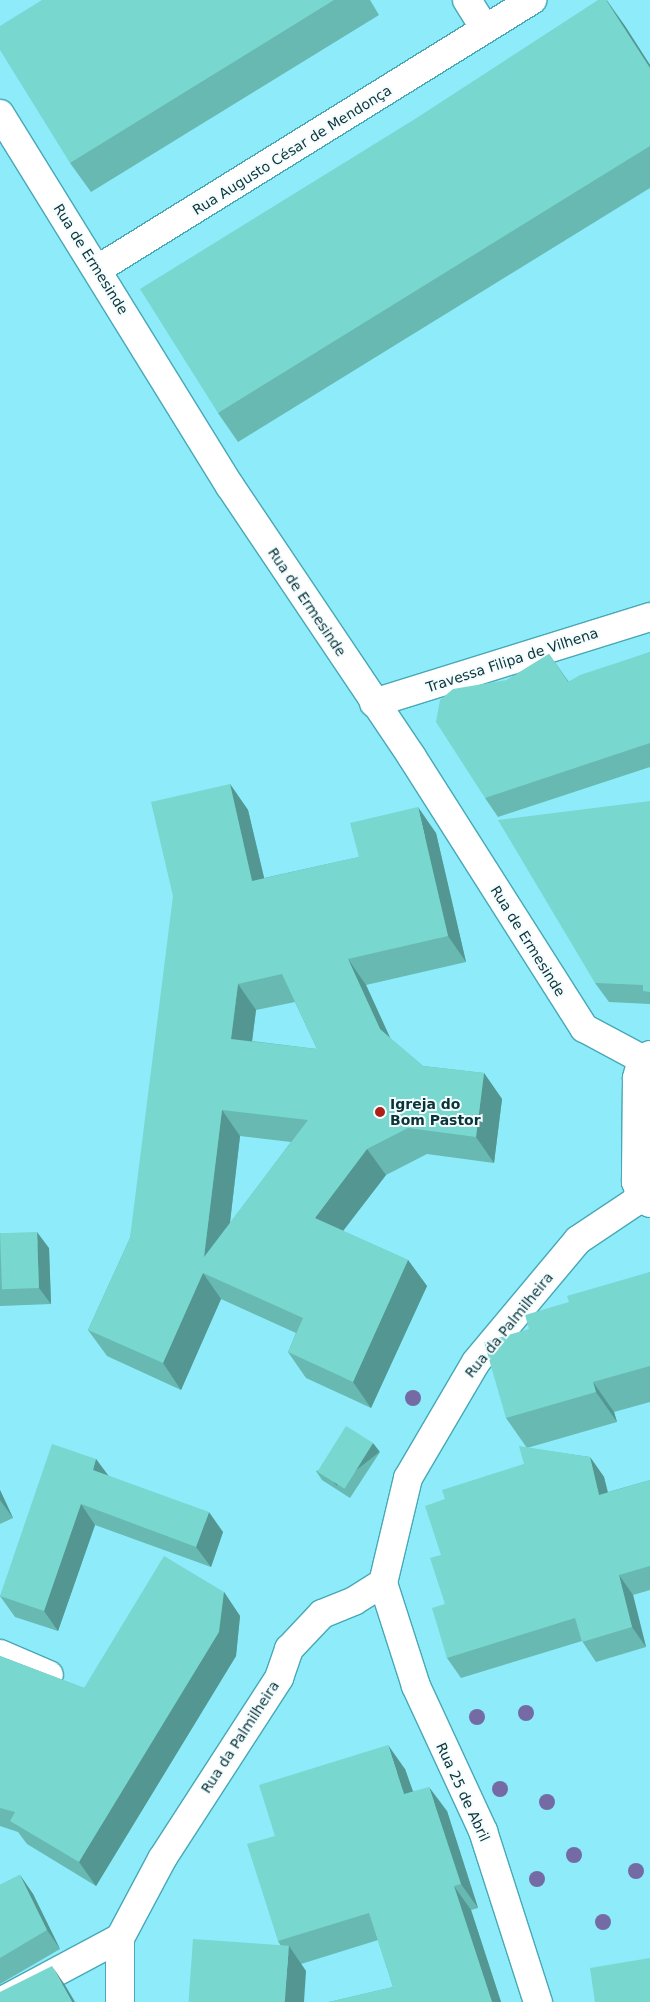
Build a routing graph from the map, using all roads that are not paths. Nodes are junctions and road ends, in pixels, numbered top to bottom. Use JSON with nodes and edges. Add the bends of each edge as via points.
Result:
{"nodes":[{"id":1,"x":467,"y":0,"type":"edge"},
{"id":2,"x":532,"y":0,"type":"edge"},
{"id":3,"x":485,"y":29,"type":"junction"},
{"id":4,"x":0,"y":114,"type":"edge"},
{"id":5,"x":98,"y":269,"type":"junction"},
{"id":6,"x":650,"y":617,"type":"edge"},
{"id":7,"x":374,"y":703,"type":"junction"},
{"id":8,"x":647,"y":1057,"type":"edge"},
{"id":9,"x":645,"y":1197,"type":"edge"},
{"id":10,"x":383,"y":1583,"type":"junction"},
{"id":11,"x":0,"y":1654,"type":"edge"},
{"id":12,"x":49,"y":1675,"type":"edge"},
{"id":13,"x":120,"y":1938,"type":"junction"},
{"id":14,"x":0,"y":2002,"type":"edge"},
{"id":15,"x":120,"y":2002,"type":"edge"},
{"id":16,"x":538,"y":2002,"type":"edge"}],
"edges":[{"from":1,"to":3,"type":"street"},
{"from":2,"to":3,"type":"street","name":"Rua Augusto César de Mendonça"},
{"from":3,"to":5,"type":"street","name":"Rua Augusto César de Mendonça"},
{"from":4,"to":5,"type":"street","name":"Rua de Ermesinde"},
{"from":5,"to":7,"type":"street","name":"Rua de Ermesinde","via":[[230,486]]},
{"from":6,"to":7,"type":"street","name":"Travessa Filipa de Vilhena"},
{"from":7,"to":8,"type":"street","name":"Rua de Ermesinde","via":[[412,757],[584,1028]]},
{"from":8,"to":9,"type":"street","via":[[637,1078],[636,1182]]},
{"from":9,"to":10,"type":"street","name":"Rua da Palmilheira","via":[[578,1240],[476,1362],[408,1478]]},
{"from":10,"to":13,"type":"street","name":"Rua da Palmilheira","via":[[354,1601],[322,1614],[289,1649],[279,1678],[162,1859]]},
{"from":10,"to":16,"type":"street","name":"Rua 25 de Abril","via":[[416,1686],[483,1831]]},
{"from":11,"to":12,"type":"street"},
{"from":13,"to":14,"type":"street"},
{"from":13,"to":15,"type":"street"}]}
